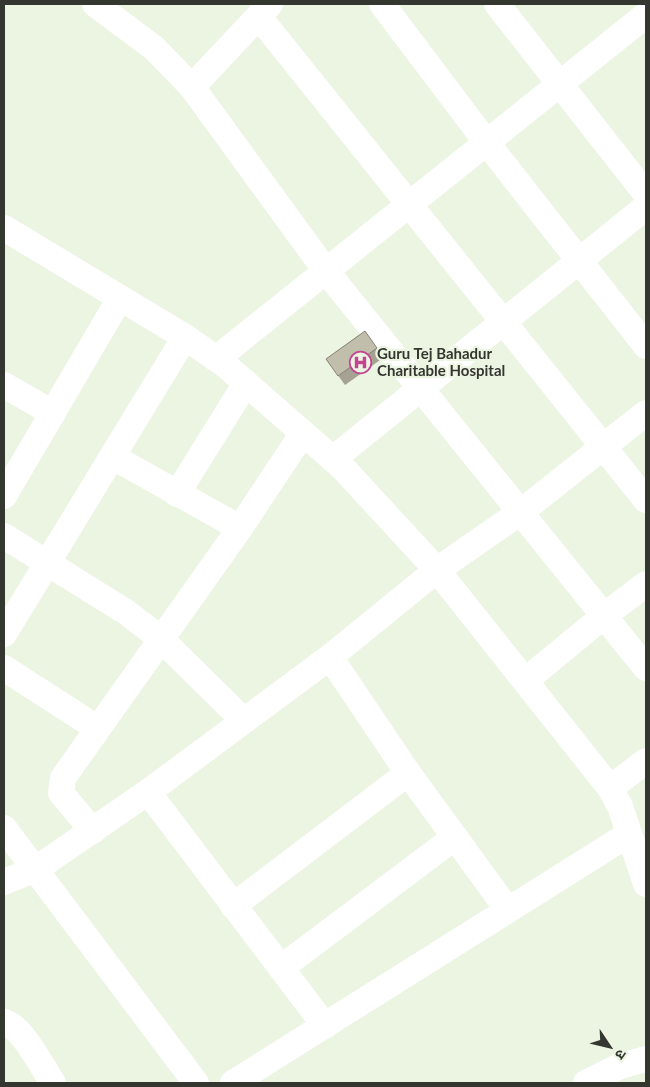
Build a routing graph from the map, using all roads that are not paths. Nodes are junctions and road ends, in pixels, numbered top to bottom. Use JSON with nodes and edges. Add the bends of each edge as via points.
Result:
{"nodes":[{"id":1,"x":95,"y":4,"type":"edge"},
{"id":2,"x":497,"y":4,"type":"edge"},
{"id":3,"x":391,"y":7,"type":"edge"},
{"id":4,"x":264,"y":10,"type":"edge"},
{"id":5,"x":642,"y":15,"type":"edge"},
{"id":6,"x":560,"y":85,"type":"junction"},
{"id":7,"x":192,"y":86,"type":"junction"},
{"id":8,"x":487,"y":143,"type":"junction"},
{"id":9,"x":646,"y":194,"type":"edge"},
{"id":10,"x":410,"y":204,"type":"junction"},
{"id":11,"x":646,"y":207,"type":"edge"},
{"id":12,"x":4,"y":230,"type":"edge"},
{"id":13,"x":580,"y":261,"type":"junction"},
{"id":14,"x":326,"y":271,"type":"junction"},
{"id":15,"x":120,"y":298,"type":"junction"},
{"id":16,"x":503,"y":322,"type":"junction"},
{"id":17,"x":185,"y":337,"type":"junction"},
{"id":18,"x":646,"y":346,"type":"edge"},
{"id":19,"x":216,"y":359,"type":"junction"},
{"id":20,"x":246,"y":382,"type":"junction"},
{"id":21,"x":4,"y":385,"type":"edge"},
{"id":22,"x":420,"y":389,"type":"junction"},
{"id":23,"x":646,"y":413,"type":"edge"},
{"id":24,"x":53,"y":414,"type":"junction"},
{"id":25,"x":303,"y":433,"type":"junction"},
{"id":26,"x":604,"y":445,"type":"junction"},
{"id":27,"x":113,"y":457,"type":"junction"},
{"id":28,"x":333,"y":459,"type":"junction"},
{"id":29,"x":177,"y":494,"type":"junction"},
{"id":30,"x":4,"y":496,"type":"edge"},
{"id":31,"x":646,"y":500,"type":"edge"},
{"id":32,"x":522,"y":511,"type":"junction"},
{"id":33,"x":240,"y":528,"type":"junction"},
{"id":34,"x":4,"y":536,"type":"edge"},
{"id":35,"x":48,"y":562,"type":"junction"},
{"id":36,"x":437,"y":570,"type":"junction"},
{"id":37,"x":646,"y":584,"type":"edge"},
{"id":38,"x":604,"y":615,"type":"junction"},
{"id":39,"x":4,"y":634,"type":"edge"},
{"id":40,"x":160,"y":638,"type":"junction"},
{"id":41,"x":330,"y":657,"type":"junction"},
{"id":42,"x":4,"y":668,"type":"edge"},
{"id":43,"x":646,"y":668,"type":"edge"},
{"id":44,"x":526,"y":680,"type":"junction"},
{"id":45,"x":243,"y":720,"type":"junction"},
{"id":46,"x":97,"y":728,"type":"junction"},
{"id":47,"x":646,"y":761,"type":"edge"},
{"id":48,"x":408,"y":773,"type":"junction"},
{"id":49,"x":610,"y":788,"type":"junction"},
{"id":50,"x":148,"y":792,"type":"junction"},
{"id":51,"x":4,"y":828,"type":"edge"},
{"id":52,"x":93,"y":831,"type":"junction"},
{"id":53,"x":629,"y":834,"type":"junction"},
{"id":54,"x":455,"y":837,"type":"junction"},
{"id":55,"x":36,"y":869,"type":"junction"},
{"id":56,"x":4,"y":882,"type":"edge"},
{"id":57,"x":646,"y":884,"type":"edge"},
{"id":58,"x":233,"y":906,"type":"junction"},
{"id":59,"x":508,"y":910,"type":"junction"},
{"id":60,"x":281,"y":968,"type":"junction"},
{"id":61,"x":4,"y":1022,"type":"edge"},
{"id":62,"x":325,"y":1026,"type":"junction"},
{"id":63,"x":646,"y":1059,"type":"edge"},
{"id":64,"x":625,"y":1075,"type":"edge"},
{"id":65,"x":53,"y":1083,"type":"edge"},
{"id":66,"x":195,"y":1083,"type":"edge"},
{"id":67,"x":233,"y":1083,"type":"edge"},
{"id":68,"x":586,"y":1083,"type":"edge"}],
"edges":[{"from":1,"to":7,"type":"street","via":[[154,48]]},
{"from":2,"to":6,"type":"street"},
{"from":3,"to":8,"type":"street"},
{"from":4,"to":7,"type":"street"},
{"from":4,"to":10,"type":"street"},
{"from":5,"to":6,"type":"street"},
{"from":6,"to":8,"type":"street"},
{"from":6,"to":9,"type":"street"},
{"from":7,"to":14,"type":"street"},
{"from":8,"to":10,"type":"street"},
{"from":8,"to":13,"type":"street"},
{"from":10,"to":14,"type":"street"},
{"from":10,"to":16,"type":"street"},
{"from":11,"to":13,"type":"street"},
{"from":12,"to":15,"type":"street"},
{"from":13,"to":16,"type":"street"},
{"from":13,"to":18,"type":"street"},
{"from":14,"to":19,"type":"street"},
{"from":14,"to":22,"type":"street"},
{"from":15,"to":17,"type":"street"},
{"from":15,"to":24,"type":"street"},
{"from":16,"to":22,"type":"street"},
{"from":16,"to":26,"type":"street"},
{"from":17,"to":19,"type":"street"},
{"from":17,"to":27,"type":"street"},
{"from":19,"to":20,"type":"street"},
{"from":20,"to":25,"type":"street"},
{"from":20,"to":29,"type":"street"},
{"from":21,"to":24,"type":"street"},
{"from":22,"to":28,"type":"street"},
{"from":22,"to":32,"type":"street"},
{"from":23,"to":26,"type":"street"},
{"from":24,"to":30,"type":"street"},
{"from":25,"to":28,"type":"street"},
{"from":25,"to":33,"type":"street"},
{"from":26,"to":31,"type":"street"},
{"from":26,"to":32,"type":"street"},
{"from":27,"to":29,"type":"street"},
{"from":27,"to":35,"type":"street"},
{"from":28,"to":36,"type":"street"},
{"from":29,"to":33,"type":"street"},
{"from":32,"to":36,"type":"street"},
{"from":32,"to":38,"type":"street"},
{"from":33,"to":40,"type":"street"},
{"from":34,"to":35,"type":"street"},
{"from":35,"to":39,"type":"street"},
{"from":35,"to":40,"type":"street"},
{"from":36,"to":41,"type":"street"},
{"from":36,"to":44,"type":"street"},
{"from":37,"to":38,"type":"street"},
{"from":38,"to":43,"type":"street"},
{"from":38,"to":44,"type":"street"},
{"from":40,"to":45,"type":"street"},
{"from":40,"to":46,"type":"street"},
{"from":41,"to":45,"type":"street"},
{"from":41,"to":48,"type":"street"},
{"from":42,"to":46,"type":"street"},
{"from":44,"to":49,"type":"street"},
{"from":45,"to":50,"type":"street"},
{"from":46,"to":52,"type":"street","via":[[68,768],[61,786],[62,793]]},
{"from":47,"to":49,"type":"street"},
{"from":48,"to":54,"type":"street"},
{"from":48,"to":58,"type":"street"},
{"from":49,"to":53,"type":"street"},
{"from":50,"to":52,"type":"street"},
{"from":50,"to":58,"type":"street"},
{"from":51,"to":55,"type":"street"},
{"from":52,"to":55,"type":"street"},
{"from":53,"to":57,"type":"street"},
{"from":53,"to":59,"type":"street"},
{"from":54,"to":59,"type":"street"},
{"from":54,"to":60,"type":"street"},
{"from":55,"to":56,"type":"street"},
{"from":55,"to":66,"type":"street"},
{"from":58,"to":60,"type":"street"},
{"from":59,"to":62,"type":"street"},
{"from":60,"to":62,"type":"street"},
{"from":61,"to":65,"type":"street","via":[[10,1023],[20,1033]]},
{"from":62,"to":67,"type":"street"},
{"from":63,"to":64,"type":"street"},
{"from":64,"to":68,"type":"street"}]}
